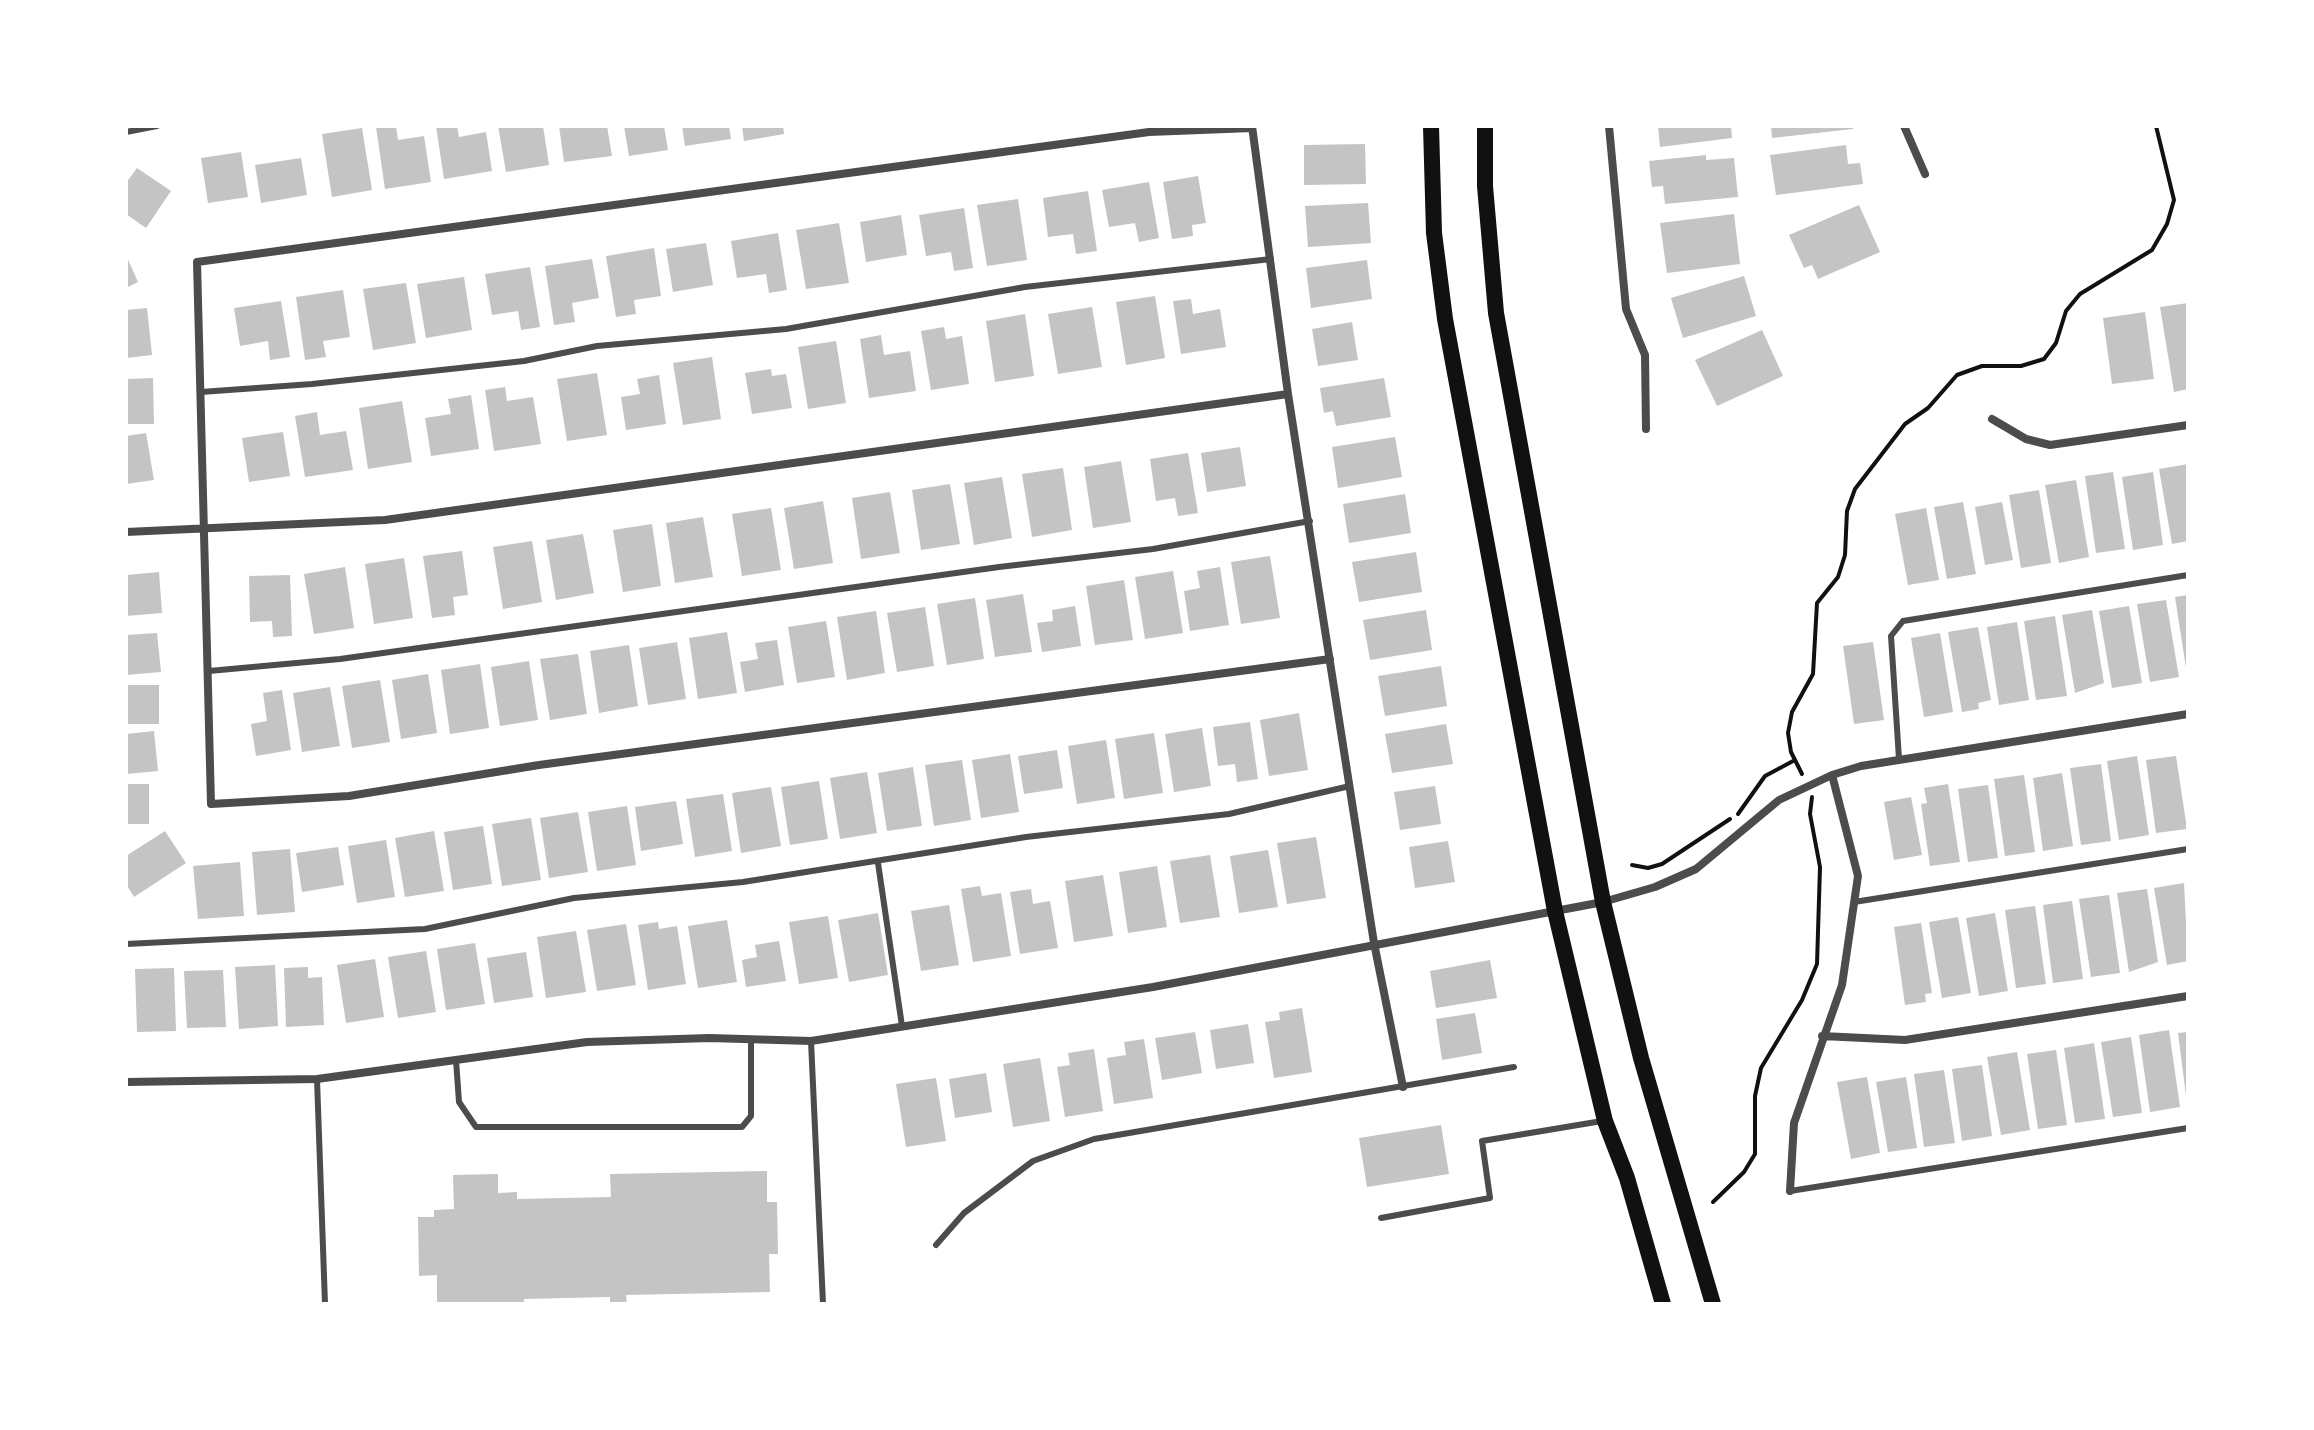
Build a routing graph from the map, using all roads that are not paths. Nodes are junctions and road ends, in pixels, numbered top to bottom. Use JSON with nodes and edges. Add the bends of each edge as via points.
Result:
{"nodes":[{"id":1,"x":157,"y":126,"type":"edge"},
{"id":2,"x":1431,"y":126,"type":"edge"},
{"id":3,"x":1485,"y":126,"type":"edge"},
{"id":4,"x":1609,"y":126,"type":"edge"},
{"id":5,"x":1904,"y":126,"type":"edge"},
{"id":6,"x":1252,"y":127,"type":"edge"},
{"id":7,"x":126,"y":132,"type":"edge"},
{"id":8,"x":1925,"y":174,"type":"dead end"},
{"id":9,"x":1271,"y":259,"type":"junction"},
{"id":10,"x":201,"y":392,"type":"junction"},
{"id":11,"x":1288,"y":394,"type":"junction"},
{"id":12,"x":1992,"y":419,"type":"dead end"},
{"id":13,"x":2188,"y":425,"type":"edge"},
{"id":14,"x":1646,"y":429,"type":"dead end"},
{"id":15,"x":1310,"y":521,"type":"junction"},
{"id":16,"x":206,"y":529,"type":"junction"},
{"id":17,"x":126,"y":532,"type":"edge"},
{"id":18,"x":2188,"y":575,"type":"edge"},
{"id":19,"x":1330,"y":659,"type":"junction"},
{"id":20,"x":209,"y":671,"type":"junction"},
{"id":21,"x":2188,"y":714,"type":"edge"},
{"id":22,"x":1899,"y":759,"type":"junction"},
{"id":23,"x":1832,"y":775,"type":"junction"},
{"id":24,"x":1350,"y":786,"type":"junction"},
{"id":25,"x":2188,"y":849,"type":"edge"},
{"id":26,"x":878,"y":863,"type":"junction"},
{"id":27,"x":1603,"y":902,"type":"junction"},
{"id":28,"x":1854,"y":902,"type":"junction"},
{"id":29,"x":1555,"y":911,"type":"junction"},
{"id":30,"x":1374,"y":943,"type":"junction"},
{"id":31,"x":126,"y":944,"type":"edge"},
{"id":32,"x":2188,"y":996,"type":"edge"},
{"id":33,"x":902,"y":1026,"type":"junction"},
{"id":34,"x":1822,"y":1036,"type":"junction"},
{"id":35,"x":751,"y":1039,"type":"junction"},
{"id":36,"x":811,"y":1041,"type":"junction"},
{"id":37,"x":456,"y":1060,"type":"junction"},
{"id":38,"x":1514,"y":1067,"type":"dead end"},
{"id":39,"x":317,"y":1079,"type":"junction"},
{"id":40,"x":126,"y":1082,"type":"edge"},
{"id":41,"x":1403,"y":1087,"type":"junction"},
{"id":42,"x":1605,"y":1121,"type":"junction"},
{"id":43,"x":2188,"y":1128,"type":"edge"},
{"id":44,"x":1790,"y":1191,"type":"joint"},
{"id":45,"x":1381,"y":1218,"type":"dead end"},
{"id":46,"x":936,"y":1245,"type":"dead end"},
{"id":47,"x":325,"y":1304,"type":"edge"},
{"id":48,"x":823,"y":1304,"type":"edge"},
{"id":49,"x":1663,"y":1304,"type":"edge"},
{"id":50,"x":1713,"y":1304,"type":"edge"}],
"edges":[{"from":1,"to":7,"type":"lane"},
{"from":2,"to":29,"type":"main road","via":[[1434,233],[1445,319]]},
{"from":3,"to":27,"type":"main road","via":[[1496,313]]},
{"from":4,"to":14,"type":"street","via":[[1626,309],[1645,355]]},
{"from":5,"to":8,"type":"street"},
{"from":6,"to":9,"type":"street"},
{"from":6,"to":10,"type":"street","via":[[1149,132],[197,262]]},
{"from":9,"to":10,"type":"lane","via":[[1025,287],[786,329]]},
{"from":9,"to":11,"type":"street"},
{"from":10,"to":16,"type":"street"},
{"from":11,"to":15,"type":"street"},
{"from":11,"to":16,"type":"street","via":[[385,520]]},
{"from":12,"to":13,"type":"street","via":[[2026,439],[2050,445]]},
{"from":15,"to":19,"type":"street"},
{"from":15,"to":20,"type":"lane","via":[[1153,549],[340,659]]},
{"from":16,"to":17,"type":"street"},
{"from":16,"to":20,"type":"street"},
{"from":18,"to":22,"type":"lane","via":[[1903,621],[1891,636]]},
{"from":19,"to":20,"type":"street","via":[[539,765],[349,796],[211,804]]},
{"from":19,"to":24,"type":"street"},
{"from":21,"to":22,"type":"street"},
{"from":22,"to":23,"type":"street"},
{"from":23,"to":27,"type":"street","via":[[1779,800],[1696,869]]},
{"from":23,"to":28,"type":"street","via":[[1858,876]]},
{"from":24,"to":26,"type":"lane","via":[[1229,814],[1026,837]]},
{"from":24,"to":30,"type":"street"},
{"from":25,"to":28,"type":"lane"},
{"from":26,"to":31,"type":"lane","via":[[574,898],[425,929]]},
{"from":26,"to":33,"type":"lane"},
{"from":27,"to":29,"type":"street"},
{"from":27,"to":50,"type":"main road","via":[[1637,1044]]},
{"from":28,"to":34,"type":"street","via":[[1842,985]]},
{"from":29,"to":30,"type":"street"},
{"from":29,"to":42,"type":"main road"},
{"from":30,"to":33,"type":"street","via":[[1153,987]]},
{"from":30,"to":41,"type":"street"},
{"from":32,"to":34,"type":"street","via":[[1905,1040]]},
{"from":33,"to":36,"type":"street"},
{"from":34,"to":44,"type":"street","via":[[1794,1123]]},
{"from":35,"to":36,"type":"street"},
{"from":35,"to":37,"type":"street","via":[[587,1042]]},
{"from":35,"to":37,"type":"lane","via":[[751,1116],[742,1127],[476,1127],[459,1102]]},
{"from":36,"to":48,"type":"lane"},
{"from":37,"to":39,"type":"street"},
{"from":38,"to":41,"type":"lane"},
{"from":39,"to":40,"type":"street"},
{"from":39,"to":47,"type":"lane"},
{"from":41,"to":46,"type":"lane","via":[[1122,1133],[1067,1148],[1033,1161],[1003,1182],[964,1213]]},
{"from":42,"to":45,"type":"lane","via":[[1482,1141],[1490,1198]]},
{"from":42,"to":49,"type":"main road"},
{"from":43,"to":44,"type":"lane"}]}
